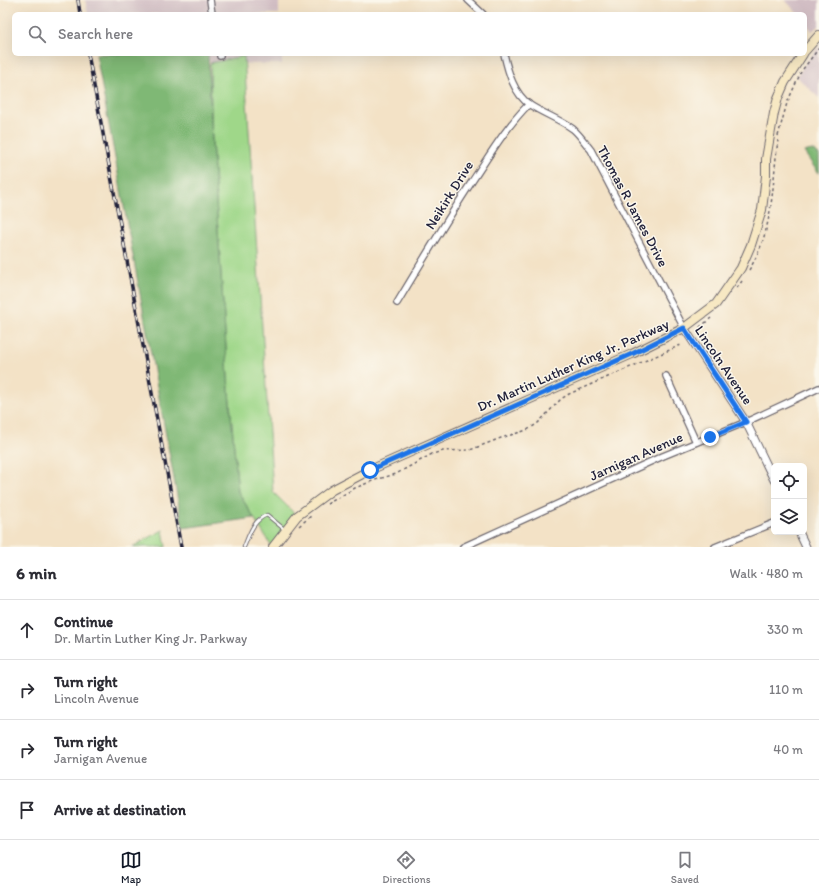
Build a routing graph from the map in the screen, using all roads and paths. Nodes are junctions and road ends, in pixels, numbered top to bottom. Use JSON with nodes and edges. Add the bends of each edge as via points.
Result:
{"nodes":[{"id":1,"x":210,"y":0,"type":"edge"},
{"id":2,"x":468,"y":0,"type":"edge"},
{"id":3,"x":212,"y":12,"type":"edge"},
{"id":4,"x":481,"y":12,"type":"edge"},
{"id":5,"x":819,"y":35,"type":"edge"},
{"id":6,"x":807,"y":49,"type":"edge"},
{"id":7,"x":505,"y":56,"type":"edge"},
{"id":8,"x":802,"y":56,"type":"edge"},
{"id":9,"x":529,"y":104,"type":"junction"},
{"id":10,"x":397,"y":303,"type":"dead end"},
{"id":11,"x":684,"y":328,"type":"junction"},
{"id":12,"x":682,"y":345,"type":"dead end"},
{"id":13,"x":666,"y":376,"type":"dead end"},
{"id":14,"x":819,"y":388,"type":"edge"},
{"id":15,"x":746,"y":422,"type":"junction"},
{"id":16,"x":696,"y":442,"type":"junction"},
{"id":17,"x":771,"y":474,"type":"edge"},
{"id":18,"x":325,"y":505,"type":"dead end"},
{"id":19,"x":315,"y":512,"type":"dead end"},
{"id":20,"x":771,"y":524,"type":"edge"},
{"id":21,"x":297,"y":528,"type":"dead end"},
{"id":22,"x":285,"y":530,"type":"junction"},
{"id":23,"x":800,"y":535,"type":"edge"},
{"id":24,"x":244,"y":547,"type":"edge"},
{"id":25,"x":273,"y":547,"type":"edge"},
{"id":26,"x":464,"y":547,"type":"edge"},
{"id":27,"x":715,"y":547,"type":"edge"},
{"id":28,"x":806,"y":547,"type":"edge"}],
"edges":[{"from":1,"to":3,"type":"street"},
{"from":2,"to":4,"type":"street"},
{"from":5,"to":6,"type":"main road"},
{"from":7,"to":9,"type":"street","name":"Thomas R James Drive","via":[[511,79]]},
{"from":8,"to":11,"type":"main road","name":"Dr. Martin Luther King Jr. Parkway","via":[[778,98],[767,151],[762,210],[751,245],[740,268],[716,304]]},
{"from":9,"to":10,"type":"street","name":"Neikirk Drive","via":[[516,117],[488,156]]},
{"from":9,"to":11,"type":"street","name":"Thomas R James Drive","via":[[558,119],[574,131],[591,150]]},
{"from":11,"to":15,"type":"street","name":"Lincoln Avenue"},
{"from":11,"to":22,"type":"main road","name":"Dr. Martin Luther King Jr. Parkway","via":[[632,354],[370,470],[332,490],[297,516]]},
{"from":12,"to":18,"type":"path","via":[[569,394],[527,430],[470,450],[432,454],[400,472],[371,481]]},
{"from":13,"to":16,"type":"street"},
{"from":14,"to":15,"type":"street","name":"Jarnigan Avenue"},
{"from":15,"to":16,"type":"street","name":"Jarnigan Avenue"},
{"from":15,"to":17,"type":"street","name":"Lincoln Avenue"},
{"from":16,"to":26,"type":"street","name":"Jarnigan Avenue"},
{"from":19,"to":21,"type":"path"},
{"from":20,"to":27,"type":"street"},
{"from":22,"to":24,"type":"lane","via":[[267,515],[261,517],[254,525]]},
{"from":22,"to":25,"type":"main road","name":"Dr. Martin Luther King Jr. Parkway"},
{"from":23,"to":28,"type":"street"}]}
